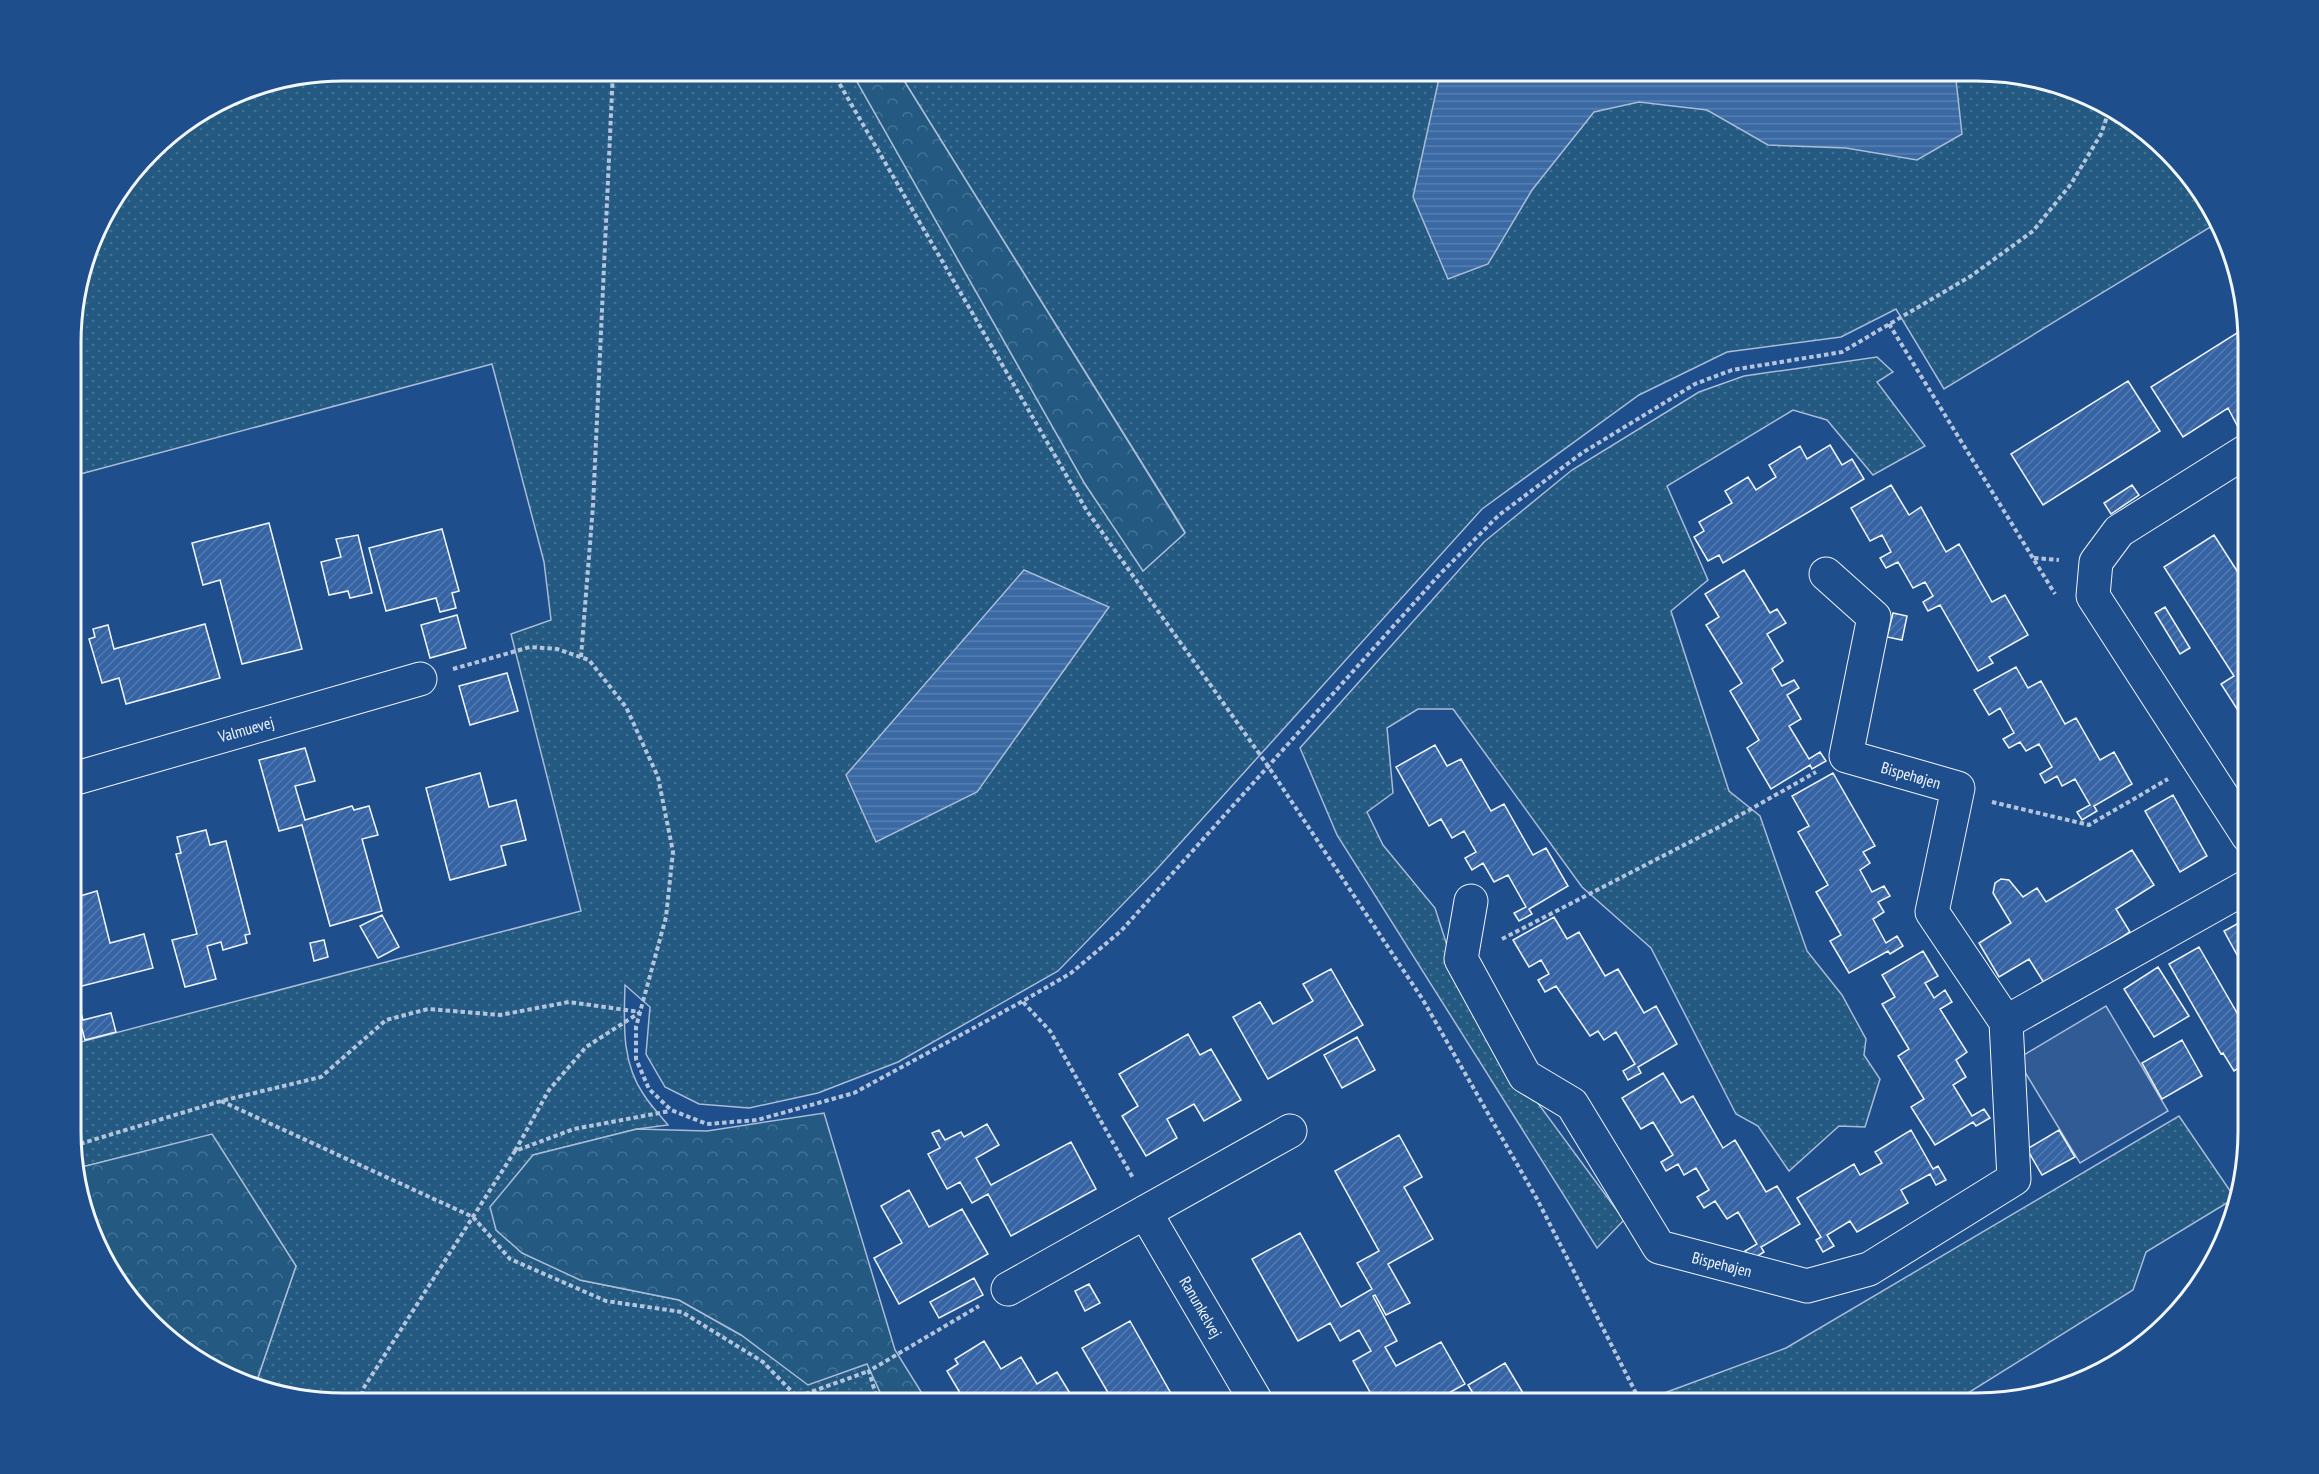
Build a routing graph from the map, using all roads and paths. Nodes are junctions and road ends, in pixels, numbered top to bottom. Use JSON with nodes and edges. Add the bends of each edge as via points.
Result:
{"nodes":[{"id":1,"x":613,"y":81,"type":"edge"},
{"id":2,"x":838,"y":81,"type":"edge"},
{"id":3,"x":2107,"y":116,"type":"edge"},
{"id":4,"x":2238,"y":458,"type":"edge"},
{"id":5,"x":1826,"y":574,"type":"dead end"},
{"id":6,"x":581,"y":657,"type":"junction"},
{"id":7,"x":420,"y":679,"type":"joint"},
{"id":8,"x":1846,"y":756,"type":"junction"},
{"id":9,"x":1268,"y":766,"type":"junction"},
{"id":10,"x":81,"y":777,"type":"edge"},
{"id":11,"x":2168,"y":778,"type":"dead end"},
{"id":12,"x":1957,"y":794,"type":"junction"},
{"id":13,"x":2238,"y":821,"type":"edge"},
{"id":14,"x":2238,"y":892,"type":"edge"},
{"id":15,"x":1471,"y":901,"type":"dead end"},
{"id":16,"x":1461,"y":960,"type":"junction"},
{"id":17,"x":1023,"y":1001,"type":"junction"},
{"id":18,"x":640,"y":1012,"type":"junction"},
{"id":19,"x":2006,"y":1022,"type":"junction"},
{"id":20,"x":221,"y":1101,"type":"junction"},
{"id":21,"x":671,"y":1110,"type":"junction"},
{"id":22,"x":1290,"y":1131,"type":"dead end"},
{"id":23,"x":82,"y":1143,"type":"edge"},
{"id":24,"x":515,"y":1151,"type":"junction"},
{"id":25,"x":1145,"y":1212,"type":"junction"},
{"id":26,"x":473,"y":1217,"type":"junction"},
{"id":27,"x":1008,"y":1289,"type":"joint"},
{"id":28,"x":869,"y":1371,"type":"junction"},
{"id":29,"x":362,"y":1393,"type":"edge"},
{"id":30,"x":793,"y":1393,"type":"edge"},
{"id":31,"x":808,"y":1393,"type":"edge"},
{"id":32,"x":875,"y":1393,"type":"edge"},
{"id":33,"x":1251,"y":1393,"type":"edge"},
{"id":34,"x":1636,"y":1393,"type":"edge"}],
"edges":[{"from":1,"to":6,"type":"path","via":[[593,506]]},
{"from":2,"to":9,"type":"path","via":[[1087,511]]},
{"from":3,"to":9,"type":"path","via":[[2071,184],[2032,231],[1971,276],[1842,352],[1732,369],[1695,384],[1582,453],[1499,515],[1440,574]]},
{"from":4,"to":13,"type":"street","via":[[2119,531],[2096,562],[2093,596]]},
{"from":5,"to":8,"type":"street","via":[[1874,617]]},
{"from":6,"to":7,"type":"path","via":[[558,649],[530,647]]},
{"from":6,"to":18,"type":"path","via":[[589,660],[626,707],[658,777],[673,852],[666,917]]},
{"from":7,"to":10,"type":"street","name":"Valmuevej"},
{"from":8,"to":12,"type":"street","name":"Bispehøjen","via":[[1958,788]]},
{"from":8,"to":16,"type":"path","via":[[1721,826]]},
{"from":9,"to":17,"type":"path","via":[[1121,931],[1071,973]]},
{"from":9,"to":34,"type":"path","via":[[1423,1000],[1537,1199]]},
{"from":11,"to":12,"type":"path","via":[[2089,825]]},
{"from":12,"to":19,"type":"street","name":"Bispehøjen","via":[[1932,912]]},
{"from":14,"to":19,"type":"street"},
{"from":15,"to":16,"type":"street"},
{"from":16,"to":19,"type":"street","name":"Bispehøjen","via":[[1525,1076],[1572,1104],[1659,1247],[1807,1286],[1869,1269],[2014,1179]]},
{"from":17,"to":21,"type":"path","via":[[854,1093],[757,1120],[707,1124]]},
{"from":17,"to":25,"type":"path","via":[[1050,1031],[1143,1197]]},
{"from":18,"to":20,"type":"path","via":[[569,1002],[500,1015],[428,1009],[386,1020],[321,1077]]},
{"from":18,"to":21,"type":"path","via":[[636,1059],[649,1089]]},
{"from":18,"to":24,"type":"path","via":[[586,1047],[549,1090]]},
{"from":20,"to":23,"type":"path"},
{"from":20,"to":26,"type":"path"},
{"from":21,"to":24,"type":"path","via":[[574,1129]]},
{"from":22,"to":25,"type":"street"},
{"from":24,"to":26,"type":"path"},
{"from":25,"to":27,"type":"street"},
{"from":25,"to":33,"type":"street","name":"Ranunkelvej"},
{"from":26,"to":29,"type":"path"},
{"from":26,"to":30,"type":"path","via":[[510,1259],[606,1301],[682,1312],[763,1362]]},
{"from":27,"to":28,"type":"path"},
{"from":28,"to":31,"type":"path"},
{"from":28,"to":32,"type":"path"}]}
